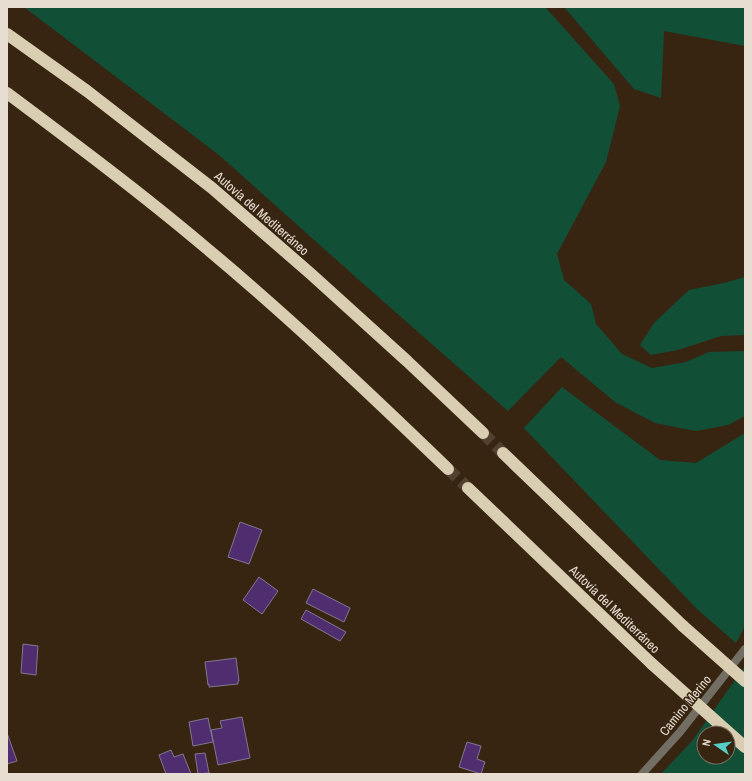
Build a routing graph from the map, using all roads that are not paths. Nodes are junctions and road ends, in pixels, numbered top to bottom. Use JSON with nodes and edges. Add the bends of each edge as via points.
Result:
{"nodes":[{"id":1,"x":7,"y":34,"type":"edge"},
{"id":2,"x":7,"y":93,"type":"edge"},
{"id":3,"x":483,"y":433,"type":"tunnel mouth"},
{"id":4,"x":503,"y":453,"type":"tunnel mouth"},
{"id":5,"x":448,"y":469,"type":"tunnel mouth"},
{"id":6,"x":468,"y":488,"type":"tunnel mouth"},
{"id":7,"x":745,"y":649,"type":"edge"},
{"id":8,"x":745,"y":680,"type":"edge"},
{"id":9,"x":745,"y":747,"type":"edge"},
{"id":10,"x":642,"y":774,"type":"edge"}],
"edges":[{"from":1,"to":3,"type":"highway","name":"Autovía del Mediterráneo","via":[[87,91],[212,188],[312,274]]},
{"from":2,"to":5,"type":"highway","via":[[205,247],[280,312]]},
{"from":4,"to":8,"type":"highway","bridge":true,"via":[[683,626]]},
{"from":6,"to":9,"type":"highway","name":"Autovía del Mediterráneo","bridge":true,"via":[[652,664]]},
{"from":7,"to":10,"type":"street","name":"Camino Merino","via":[[680,732]]}]}
